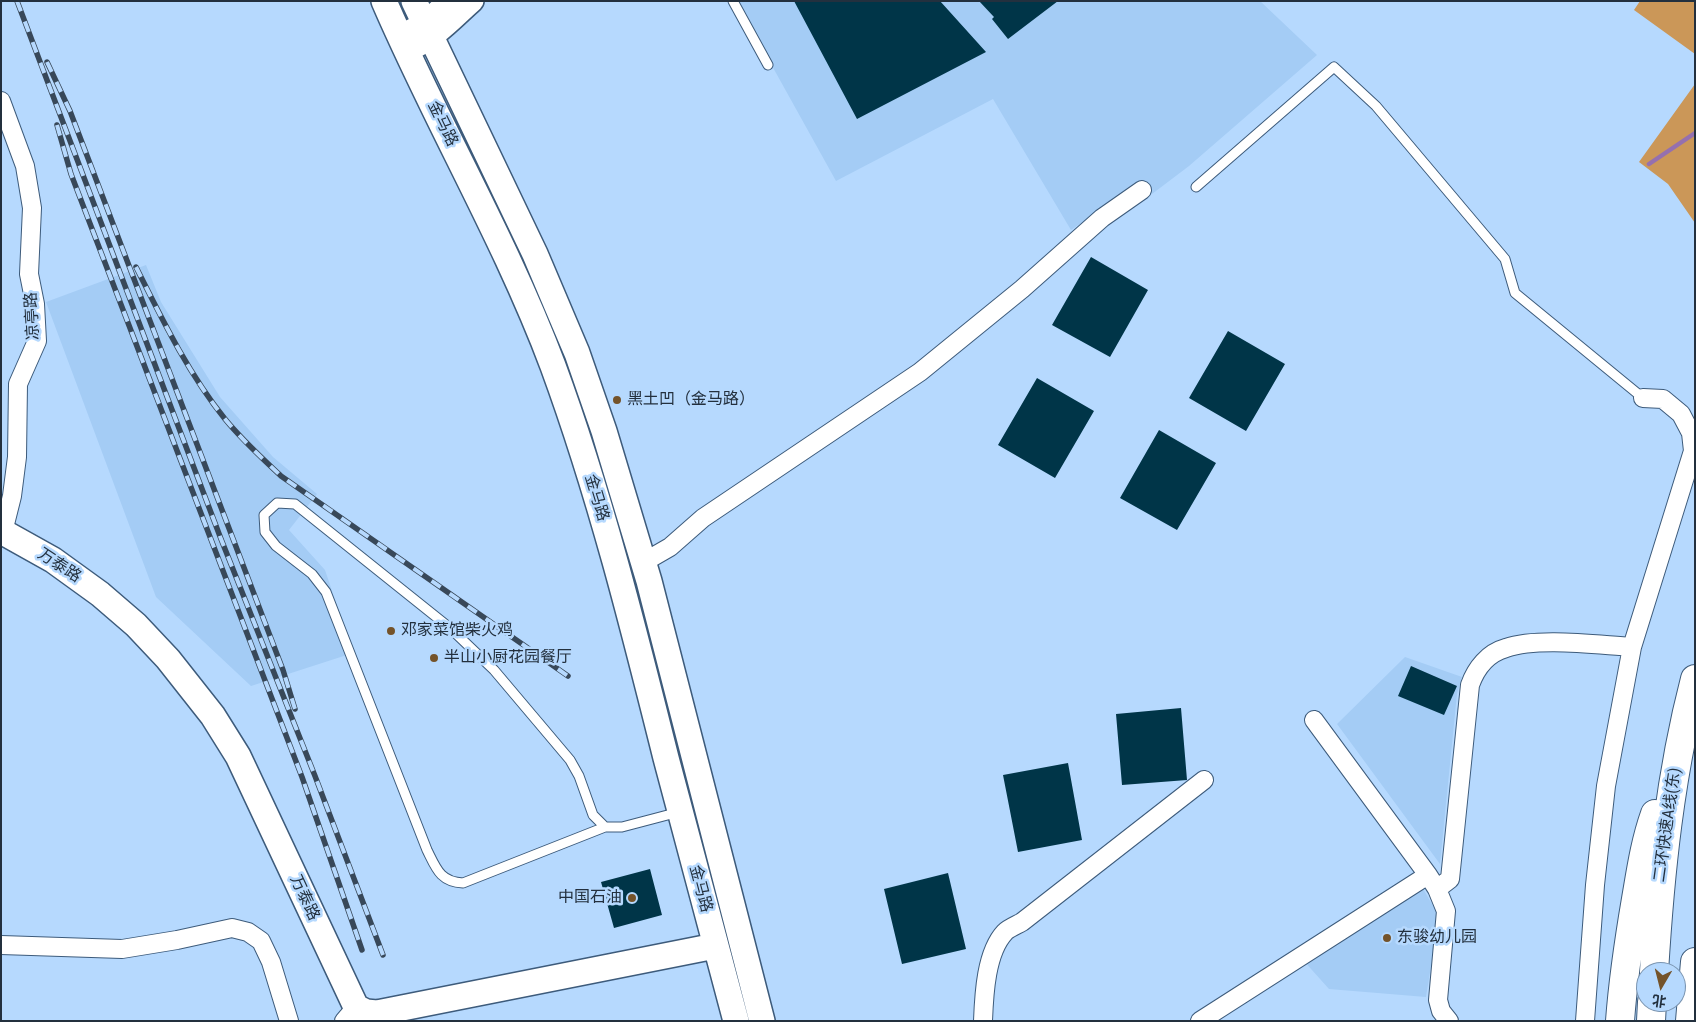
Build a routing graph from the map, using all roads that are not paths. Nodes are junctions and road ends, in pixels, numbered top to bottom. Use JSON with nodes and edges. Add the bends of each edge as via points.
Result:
{"nodes":[{"id":1,"x":384,"y":1,"type":"edge"},
{"id":2,"x":448,"y":1,"type":"edge"},
{"id":3,"x":473,"y":1,"type":"edge"},
{"id":4,"x":733,"y":1,"type":"edge"},
{"id":5,"x":423,"y":21,"type":"edge"},
{"id":6,"x":403,"y":44,"type":"junction"},
{"id":7,"x":768,"y":64,"type":"dead end"},
{"id":8,"x":1,"y":101,"type":"edge"},
{"id":9,"x":1196,"y":188,"type":"dead end"},
{"id":10,"x":1142,"y":190,"type":"dead end"},
{"id":11,"x":1643,"y":398,"type":"joint"},
{"id":12,"x":2,"y":536,"type":"edge"},
{"id":13,"x":644,"y":562,"type":"junction"},
{"id":14,"x":1632,"y":647,"type":"junction"},
{"id":15,"x":1695,"y":679,"type":"edge"},
{"id":16,"x":1695,"y":694,"type":"edge"},
{"id":17,"x":1314,"y":720,"type":"dead end"},
{"id":18,"x":1675,"y":769,"type":"junction"},
{"id":19,"x":1204,"y":780,"type":"dead end"},
{"id":20,"x":680,"y":812,"type":"junction"},
{"id":21,"x":605,"y":827,"type":"junction"},
{"id":22,"x":1433,"y":882,"type":"junction"},
{"id":23,"x":1,"y":945,"type":"edge"},
{"id":24,"x":718,"y":954,"type":"junction"},
{"id":25,"x":1657,"y":962,"type":"edge"},
{"id":26,"x":1657,"y":962,"type":"edge"},
{"id":27,"x":1695,"y":962,"type":"edge"},
{"id":28,"x":352,"y":1016,"type":"edge"},
{"id":29,"x":289,"y":1021,"type":"edge"},
{"id":30,"x":395,"y":1021,"type":"edge"},
{"id":31,"x":736,"y":1021,"type":"edge"},
{"id":32,"x":762,"y":1021,"type":"edge"},
{"id":33,"x":983,"y":1021,"type":"edge"},
{"id":34,"x":1200,"y":1021,"type":"edge"},
{"id":35,"x":1449,"y":1021,"type":"edge"},
{"id":36,"x":1584,"y":1021,"type":"edge"},
{"id":37,"x":1620,"y":1021,"type":"edge"},
{"id":38,"x":1690,"y":1021,"type":"edge"}],
"edges":[{"from":1,"to":6,"type":"main road","name":"金马路"},
{"from":2,"to":5,"type":"street"},
{"from":3,"to":5,"type":"street"},
{"from":4,"to":7,"type":"lane"},
{"from":5,"to":6,"type":"street","via":[[419,47]]},
{"from":5,"to":13,"type":"main road","name":"金马路","via":[[535,254],[577,353]]},
{"from":6,"to":20,"type":"main road","name":"金马路","via":[[511,267],[552,364],[624,590]]},
{"from":8,"to":12,"type":"street","name":"凉亭路","via":[[25,166],[32,208],[29,274],[37,341],[18,384],[17,457]]},
{"from":9,"to":11,"type":"lane","via":[[1334,67],[1376,106],[1505,259],[1515,293]]},
{"from":10,"to":13,"type":"street","via":[[1102,218],[1022,289],[920,372],[703,518],[670,547]]},
{"from":11,"to":14,"type":"street","via":[[1663,399],[1681,414],[1691,433],[1692,451]]},
{"from":12,"to":28,"type":"main road","name":"万泰路","via":[[53,560],[122,612],[168,659],[213,716],[238,756]]},
{"from":13,"to":32,"type":"main road","name":"金马路"},
{"from":14,"to":22,"type":"street","via":[[1525,643],[1504,648],[1487,658],[1475,671],[1470,685],[1450,879]]},
{"from":14,"to":36,"type":"street","via":[[1606,786]]},
{"from":15,"to":18,"type":"highway","name":"二环快速A线(东)"},
{"from":16,"to":26,"type":"main road","via":[[1684,739],[1670,831]]},
{"from":17,"to":22,"type":"street"},
{"from":18,"to":25,"type":"highway","name":"二环快速A线(东)","via":[[1664,841]]},
{"from":18,"to":37,"type":"highway","via":[[1646,840]]},
{"from":19,"to":33,"type":"street","via":[[1006,932],[989,967]]},
{"from":20,"to":21,"type":"lane","via":[[622,827]]},
{"from":20,"to":24,"type":"main road","name":"金马路"},
{"from":21,"to":21,"type":"lane","via":[[593,815],[570,760],[494,670],[450,628],[295,504],[277,503],[264,515],[264,532],[276,546],[312,574],[326,592],[439,874],[446,880],[463,883]]},
{"from":22,"to":34,"type":"street"},
{"from":22,"to":35,"type":"street","via":[[1446,911],[1438,1000]]},
{"from":23,"to":29,"type":"street","via":[[122,949],[232,928],[248,932],[261,941],[271,962]]},
{"from":24,"to":28,"type":"main road","name":"万泰路"},
{"from":24,"to":30,"type":"main road"},
{"from":24,"to":31,"type":"main road","name":"金马路"},
{"from":27,"to":38,"type":"highway"}]}
